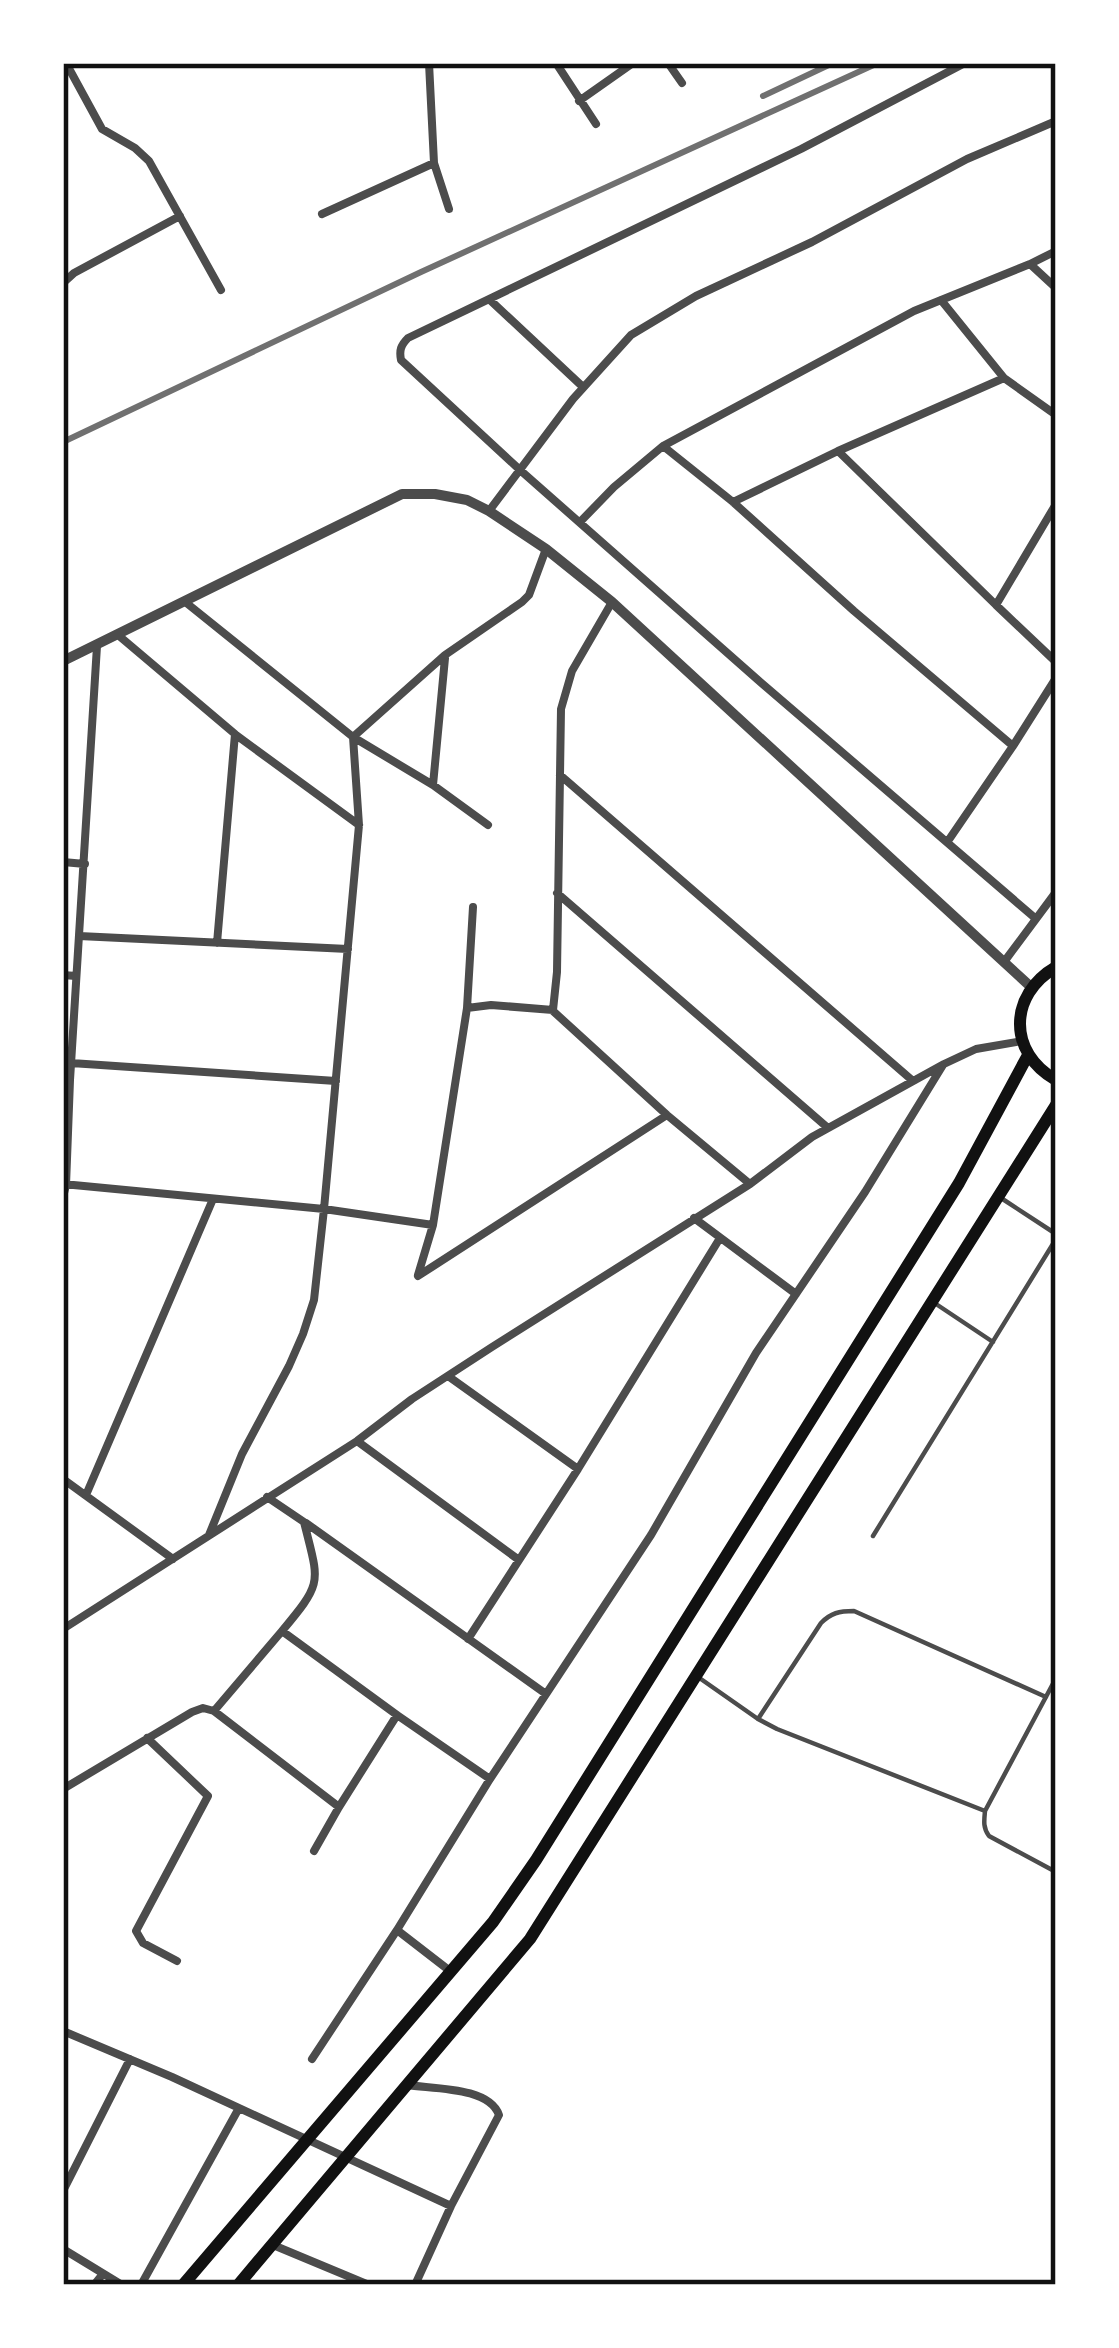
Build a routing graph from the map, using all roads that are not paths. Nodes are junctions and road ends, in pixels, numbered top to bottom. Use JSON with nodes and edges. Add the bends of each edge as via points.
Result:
{"nodes":[{"id":1,"x":66,"y":63,"type":"edge"},
{"id":2,"x":556,"y":63,"type":"edge"},
{"id":3,"x":633,"y":63,"type":"edge"},
{"id":4,"x":668,"y":63,"type":"edge"},
{"id":5,"x":965,"y":63,"type":"edge"},
{"id":6,"x":430,"y":64,"type":"edge"},
{"id":7,"x":682,"y":83,"type":"dead end"},
{"id":8,"x":579,"y":101,"type":"junction"},
{"id":9,"x":1056,"y":121,"type":"edge"},
{"id":10,"x":596,"y":124,"type":"dead end"},
{"id":11,"x":434,"y":163,"type":"junction"},
{"id":12,"x":449,"y":209,"type":"dead end"},
{"id":13,"x":322,"y":214,"type":"dead end"},
{"id":14,"x":180,"y":216,"type":"junction"},
{"id":15,"x":1056,"y":250,"type":"edge"},
{"id":16,"x":1030,"y":264,"type":"junction"},
{"id":17,"x":63,"y":269,"type":"edge"},
{"id":18,"x":67,"y":281,"type":"edge"},
{"id":19,"x":1056,"y":288,"type":"edge"},
{"id":20,"x":221,"y":290,"type":"dead end"},
{"id":21,"x":490,"y":300,"type":"junction"},
{"id":22,"x":940,"y":301,"type":"junction"},
{"id":23,"x":1004,"y":378,"type":"junction"},
{"id":24,"x":583,"y":387,"type":"junction"},
{"id":25,"x":1056,"y":415,"type":"edge"},
{"id":26,"x":663,"y":446,"type":"junction"},
{"id":27,"x":838,"y":452,"type":"junction"},
{"id":28,"x":520,"y":470,"type":"junction"},
{"id":29,"x":733,"y":502,"type":"junction"},
{"id":30,"x":1056,"y":504,"type":"edge"},
{"id":31,"x":489,"y":511,"type":"junction"},
{"id":32,"x":580,"y":522,"type":"junction"},
{"id":33,"x":546,"y":549,"type":"junction"},
{"id":34,"x":184,"y":602,"type":"junction"},
{"id":35,"x":612,"y":602,"type":"junction"},
{"id":36,"x":996,"y":605,"type":"junction"},
{"id":37,"x":118,"y":635,"type":"junction"},
{"id":38,"x":97,"y":646,"type":"junction"},
{"id":39,"x":445,"y":655,"type":"junction"},
{"id":40,"x":63,"y":661,"type":"edge"},
{"id":41,"x":1056,"y":662,"type":"edge"},
{"id":42,"x":1056,"y":678,"type":"edge"},
{"id":43,"x":235,"y":734,"type":"junction"},
{"id":44,"x":353,"y":737,"type":"junction"},
{"id":45,"x":1013,"y":746,"type":"junction"},
{"id":46,"x":559,"y":774,"type":"junction"},
{"id":47,"x":433,"y":785,"type":"junction"},
{"id":48,"x":488,"y":824,"type":"dead end"},
{"id":49,"x":358,"y":825,"type":"junction"},
{"id":50,"x":948,"y":842,"type":"junction"},
{"id":51,"x":63,"y":862,"type":"edge"},
{"id":52,"x":85,"y":864,"type":"junction"},
{"id":53,"x":1056,"y":892,"type":"edge"},
{"id":54,"x":557,"y":893,"type":"junction"},
{"id":55,"x":473,"y":907,"type":"dead end"},
{"id":56,"x":1034,"y":918,"type":"junction"},
{"id":57,"x":79,"y":936,"type":"junction"},
{"id":58,"x":217,"y":943,"type":"junction"},
{"id":59,"x":348,"y":950,"type":"junction"},
{"id":60,"x":1004,"y":962,"type":"junction"},
{"id":61,"x":1056,"y":967,"type":"edge"},
{"id":62,"x":63,"y":975,"type":"edge"},
{"id":63,"x":76,"y":976,"type":"junction"},
{"id":64,"x":1031,"y":987,"type":"junction"},
{"id":65,"x":467,"y":1008,"type":"junction"},
{"id":66,"x":553,"y":1010,"type":"junction"},
{"id":67,"x":1022,"y":1041,"type":"junction"},
{"id":68,"x":1028,"y":1055,"type":"junction"},
{"id":69,"x":71,"y":1063,"type":"junction"},
{"id":70,"x":944,"y":1064,"type":"junction"},
{"id":71,"x":66,"y":1080,"type":"edge"},
{"id":72,"x":1056,"y":1080,"type":"edge"},
{"id":73,"x":336,"y":1081,"type":"junction"},
{"id":74,"x":913,"y":1081,"type":"junction"},
{"id":75,"x":1056,"y":1106,"type":"edge"},
{"id":76,"x":667,"y":1115,"type":"junction"},
{"id":77,"x":828,"y":1128,"type":"junction"},
{"id":78,"x":750,"y":1184,"type":"junction"},
{"id":79,"x":64,"y":1185,"type":"edge"},
{"id":80,"x":63,"y":1197,"type":"edge"},
{"id":81,"x":998,"y":1197,"type":"junction"},
{"id":82,"x":213,"y":1199,"type":"junction"},
{"id":83,"x":324,"y":1209,"type":"junction"},
{"id":84,"x":694,"y":1218,"type":"junction"},
{"id":85,"x":433,"y":1225,"type":"junction"},
{"id":86,"x":1056,"y":1237,"type":"edge"},
{"id":87,"x":720,"y":1238,"type":"junction"},
{"id":88,"x":796,"y":1294,"type":"junction"},
{"id":89,"x":932,"y":1302,"type":"junction"},
{"id":90,"x":993,"y":1342,"type":"junction"},
{"id":91,"x":448,"y":1376,"type":"junction"},
{"id":92,"x":357,"y":1441,"type":"junction"},
{"id":93,"x":578,"y":1469,"type":"junction"},
{"id":94,"x":63,"y":1479,"type":"edge"},
{"id":95,"x":86,"y":1495,"type":"junction"},
{"id":96,"x":267,"y":1497,"type":"junction"},
{"id":97,"x":304,"y":1522,"type":"junction"},
{"id":98,"x":873,"y":1536,"type":"dead end"},
{"id":99,"x":208,"y":1537,"type":"junction"},
{"id":100,"x":173,"y":1559,"type":"junction"},
{"id":101,"x":518,"y":1560,"type":"junction"},
{"id":102,"x":63,"y":1629,"type":"edge"},
{"id":103,"x":282,"y":1631,"type":"junction"},
{"id":104,"x":468,"y":1639,"type":"junction"},
{"id":105,"x":696,"y":1676,"type":"junction"},
{"id":106,"x":1056,"y":1678,"type":"edge"},
{"id":107,"x":546,"y":1694,"type":"junction"},
{"id":108,"x":1046,"y":1697,"type":"junction"},
{"id":109,"x":214,"y":1712,"type":"junction"},
{"id":110,"x":397,"y":1715,"type":"junction"},
{"id":111,"x":758,"y":1719,"type":"junction"},
{"id":112,"x":147,"y":1738,"type":"junction"},
{"id":113,"x":490,"y":1779,"type":"junction"},
{"id":114,"x":63,"y":1790,"type":"edge"},
{"id":115,"x":339,"y":1807,"type":"junction"},
{"id":116,"x":986,"y":1811,"type":"junction"},
{"id":117,"x":314,"y":1851,"type":"dead end"},
{"id":118,"x":1056,"y":1872,"type":"edge"},
{"id":119,"x":397,"y":1930,"type":"junction"},
{"id":120,"x":177,"y":1961,"type":"dead end"},
{"id":121,"x":450,"y":1971,"type":"junction"},
{"id":122,"x":63,"y":2031,"type":"edge"},
{"id":123,"x":130,"y":2059,"type":"junction"},
{"id":124,"x":311,"y":2059,"type":"dead end"},
{"id":125,"x":406,"y":2085,"type":"junction"},
{"id":126,"x":239,"y":2108,"type":"junction"},
{"id":127,"x":304,"y":2139,"type":"junction"},
{"id":128,"x":344,"y":2158,"type":"junction"},
{"id":129,"x":63,"y":2191,"type":"edge"},
{"id":130,"x":451,"y":2206,"type":"junction"},
{"id":131,"x":273,"y":2245,"type":"junction"},
{"id":132,"x":63,"y":2249,"type":"edge"},
{"id":133,"x":102,"y":2275,"type":"junction"},
{"id":134,"x":417,"y":2282,"type":"edge"},
{"id":135,"x":94,"y":2285,"type":"edge"},
{"id":136,"x":122,"y":2285,"type":"edge"},
{"id":137,"x":141,"y":2285,"type":"edge"},
{"id":138,"x":183,"y":2285,"type":"edge"},
{"id":139,"x":238,"y":2285,"type":"edge"},
{"id":140,"x":369,"y":2285,"type":"edge"},
{"id":141,"x":430,"y":2285,"type":"edge"}],
"edges":[{"from":1,"to":14,"type":"street","via":[[102,129],[142,154]]},
{"from":2,"to":8,"type":"street"},
{"from":3,"to":8,"type":"street"},
{"from":4,"to":7,"type":"street"},
{"from":5,"to":21,"type":"street"},
{"from":6,"to":11,"type":"street"},
{"from":8,"to":10,"type":"street"},
{"from":9,"to":24,"type":"street","via":[[696,296],[632,334]]},
{"from":11,"to":12,"type":"street"},
{"from":11,"to":13,"type":"street"},
{"from":14,"to":18,"type":"street"},
{"from":14,"to":20,"type":"street"},
{"from":15,"to":16,"type":"street"},
{"from":16,"to":19,"type":"street"},
{"from":16,"to":22,"type":"street"},
{"from":17,"to":18,"type":"street"},
{"from":21,"to":24,"type":"street"},
{"from":21,"to":28,"type":"street","via":[[408,338],[401,360]]},
{"from":22,"to":23,"type":"street"},
{"from":22,"to":26,"type":"street"},
{"from":23,"to":25,"type":"street"},
{"from":23,"to":27,"type":"street"},
{"from":24,"to":28,"type":"street"},
{"from":26,"to":29,"type":"street"},
{"from":26,"to":32,"type":"street"},
{"from":27,"to":29,"type":"street"},
{"from":27,"to":36,"type":"street"},
{"from":28,"to":31,"type":"street"},
{"from":28,"to":32,"type":"street"},
{"from":29,"to":45,"type":"street"},
{"from":30,"to":36,"type":"street"},
{"from":31,"to":33,"type":"street"},
{"from":31,"to":34,"type":"street","via":[[467,500],[402,494]]},
{"from":32,"to":50,"type":"street"},
{"from":33,"to":35,"type":"street"},
{"from":33,"to":39,"type":"street","via":[[529,595]]},
{"from":34,"to":37,"type":"street"},
{"from":34,"to":44,"type":"street"},
{"from":35,"to":46,"type":"street","via":[[565,691]]},
{"from":35,"to":60,"type":"street"},
{"from":36,"to":41,"type":"street"},
{"from":37,"to":38,"type":"street"},
{"from":37,"to":43,"type":"street"},
{"from":38,"to":40,"type":"street"},
{"from":38,"to":52,"type":"street"},
{"from":39,"to":44,"type":"street"},
{"from":39,"to":47,"type":"street"},
{"from":42,"to":45,"type":"street"},
{"from":43,"to":49,"type":"street"},
{"from":43,"to":58,"type":"street"},
{"from":44,"to":47,"type":"street"},
{"from":44,"to":49,"type":"street"},
{"from":45,"to":50,"type":"street"},
{"from":46,"to":54,"type":"street"},
{"from":46,"to":74,"type":"street"},
{"from":47,"to":48,"type":"street"},
{"from":49,"to":59,"type":"street"},
{"from":50,"to":56,"type":"street"},
{"from":51,"to":52,"type":"street"},
{"from":52,"to":57,"type":"street"},
{"from":53,"to":56,"type":"street"},
{"from":54,"to":66,"type":"street"},
{"from":54,"to":77,"type":"street"},
{"from":55,"to":65,"type":"street"},
{"from":56,"to":60,"type":"street"},
{"from":57,"to":58,"type":"street"},
{"from":57,"to":63,"type":"street"},
{"from":58,"to":59,"type":"street"},
{"from":59,"to":73,"type":"street"},
{"from":60,"to":64,"type":"street"},
{"from":61,"to":64,"type":"main road"},
{"from":62,"to":63,"type":"street"},
{"from":63,"to":69,"type":"street"},
{"from":64,"to":67,"type":"main road","via":[[1019,1022]]},
{"from":65,"to":66,"type":"street"},
{"from":65,"to":85,"type":"street"},
{"from":66,"to":76,"type":"street"},
{"from":67,"to":68,"type":"main road"},
{"from":67,"to":70,"type":"street"},
{"from":68,"to":72,"type":"main road"},
{"from":68,"to":121,"type":"main road","via":[[959,1183],[549,1840]]},
{"from":69,"to":71,"type":"street"},
{"from":69,"to":73,"type":"street"},
{"from":70,"to":74,"type":"street"},
{"from":70,"to":88,"type":"street"},
{"from":71,"to":79,"type":"street"},
{"from":73,"to":83,"type":"street"},
{"from":74,"to":77,"type":"street"},
{"from":75,"to":81,"type":"main road"},
{"from":76,"to":78,"type":"street"},
{"from":76,"to":85,"type":"street","via":[[418,1276]]},
{"from":77,"to":78,"type":"street"},
{"from":78,"to":84,"type":"street"},
{"from":79,"to":80,"type":"street"},
{"from":79,"to":82,"type":"street"},
{"from":81,"to":86,"type":"lane"},
{"from":81,"to":89,"type":"main road"},
{"from":82,"to":83,"type":"street"},
{"from":82,"to":95,"type":"street"},
{"from":83,"to":85,"type":"street"},
{"from":83,"to":99,"type":"street","via":[[309,1317]]},
{"from":84,"to":87,"type":"street"},
{"from":84,"to":91,"type":"street"},
{"from":86,"to":90,"type":"lane"},
{"from":87,"to":88,"type":"street"},
{"from":87,"to":93,"type":"street"},
{"from":88,"to":107,"type":"street"},
{"from":89,"to":90,"type":"lane"},
{"from":89,"to":105,"type":"main road"},
{"from":90,"to":98,"type":"lane"},
{"from":91,"to":92,"type":"street"},
{"from":91,"to":93,"type":"street"},
{"from":92,"to":96,"type":"street"},
{"from":92,"to":101,"type":"street"},
{"from":93,"to":101,"type":"street"},
{"from":94,"to":95,"type":"street"},
{"from":95,"to":100,"type":"street"},
{"from":96,"to":97,"type":"street"},
{"from":96,"to":99,"type":"street"},
{"from":97,"to":103,"type":"street","via":[[316,1582]]},
{"from":97,"to":104,"type":"street"},
{"from":99,"to":100,"type":"street"},
{"from":100,"to":102,"type":"street"},
{"from":101,"to":104,"type":"street"},
{"from":103,"to":109,"type":"street"},
{"from":103,"to":110,"type":"street"},
{"from":104,"to":107,"type":"street"},
{"from":105,"to":111,"type":"lane"},
{"from":105,"to":125,"type":"main road","via":[[530,1939]]},
{"from":106,"to":108,"type":"lane"},
{"from":107,"to":113,"type":"street"},
{"from":108,"to":111,"type":"lane","via":[[854,1611],[820,1623]]},
{"from":108,"to":116,"type":"lane"},
{"from":109,"to":112,"type":"street","via":[[192,1712]]},
{"from":109,"to":115,"type":"street"},
{"from":110,"to":113,"type":"street"},
{"from":110,"to":115,"type":"street"},
{"from":111,"to":116,"type":"lane"},
{"from":112,"to":114,"type":"street"},
{"from":112,"to":120,"type":"street","via":[[208,1799],[136,1930],[143,1943]]},
{"from":113,"to":119,"type":"street"},
{"from":115,"to":117,"type":"street"},
{"from":116,"to":118,"type":"lane","via":[[989,1836]]},
{"from":119,"to":121,"type":"street"},
{"from":119,"to":124,"type":"street"},
{"from":121,"to":127,"type":"main road"},
{"from":122,"to":123,"type":"street"},
{"from":123,"to":126,"type":"street"},
{"from":123,"to":129,"type":"street"},
{"from":125,"to":128,"type":"main road"},
{"from":125,"to":130,"type":"street","via":[[481,2096],[498,2108]]},
{"from":126,"to":127,"type":"street"},
{"from":126,"to":137,"type":"street"},
{"from":127,"to":128,"type":"street"},
{"from":127,"to":138,"type":"main road"},
{"from":128,"to":130,"type":"street"},
{"from":128,"to":131,"type":"main road"},
{"from":130,"to":134,"type":"street"},
{"from":131,"to":139,"type":"main road"},
{"from":131,"to":140,"type":"street"},
{"from":132,"to":133,"type":"street"},
{"from":133,"to":135,"type":"street"},
{"from":133,"to":136,"type":"street"},
{"from":134,"to":141,"type":"street"}]}
